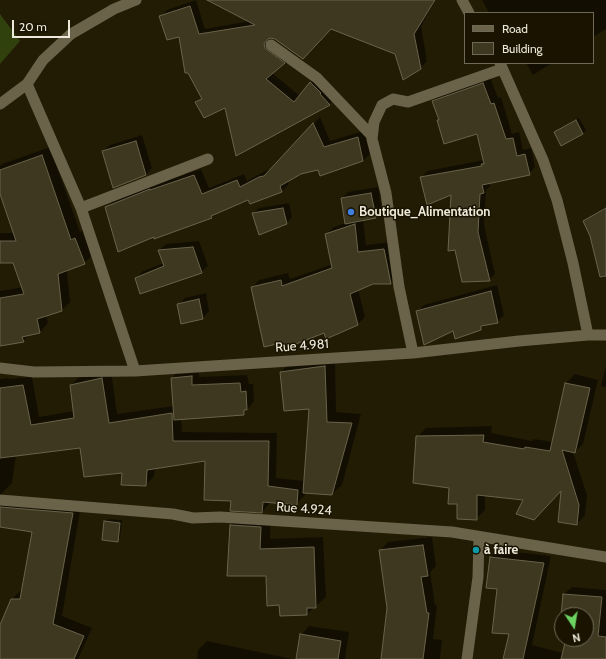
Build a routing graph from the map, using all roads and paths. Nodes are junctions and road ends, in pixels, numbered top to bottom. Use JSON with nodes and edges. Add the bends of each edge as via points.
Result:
{"nodes":[{"id":1,"x":136,"y":0,"type":"edge"},
{"id":2,"x":462,"y":0,"type":"edge"},
{"id":3,"x":468,"y":12,"type":"edge"},
{"id":4,"x":271,"y":45,"type":"dead end"},
{"id":5,"x":501,"y":66,"type":"edge"},
{"id":6,"x":27,"y":84,"type":"junction"},
{"id":7,"x":0,"y":104,"type":"edge"},
{"id":8,"x":372,"y":136,"type":"junction"},
{"id":9,"x":208,"y":159,"type":"dead end"},
{"id":10,"x":81,"y":208,"type":"junction"},
{"id":11,"x":588,"y":335,"type":"junction"},
{"id":12,"x":606,"y":335,"type":"edge"},
{"id":13,"x":413,"y":353,"type":"junction"},
{"id":14,"x":0,"y":368,"type":"edge"},
{"id":15,"x":135,"y":372,"type":"junction"},
{"id":16,"x":0,"y":500,"type":"edge"},
{"id":17,"x":480,"y":537,"type":"junction"},
{"id":18,"x":606,"y":557,"type":"edge"},
{"id":19,"x":467,"y":659,"type":"edge"}],
"edges":[{"from":1,"to":6,"type":"street","via":[[114,9],[71,34],[43,60]]},
{"from":2,"to":3,"type":"street"},
{"from":4,"to":8,"type":"street","via":[[317,78]]},
{"from":5,"to":8,"type":"street","via":[[408,102],[393,99],[382,105],[374,122]]},
{"from":5,"to":11,"type":"street","via":[[558,200]]},
{"from":6,"to":7,"type":"street"},
{"from":6,"to":10,"type":"street"},
{"from":8,"to":13,"type":"street","via":[[386,193],[399,287]]},
{"from":9,"to":10,"type":"street"},
{"from":10,"to":15,"type":"street"},
{"from":11,"to":12,"type":"street","name":"Rue 4.981"},
{"from":11,"to":13,"type":"street","name":"Rue 4.981"},
{"from":13,"to":15,"type":"street","name":"Rue 4.981"},
{"from":14,"to":15,"type":"street","name":"Rue 4.981","via":[[34,372]]},
{"from":16,"to":17,"type":"street","name":"Rue 4.924","via":[[173,514],[193,518],[236,518],[452,532]]},
{"from":17,"to":18,"type":"street","name":"Rue 4.924"},
{"from":17,"to":19,"type":"street","via":[[478,577]]}]}
